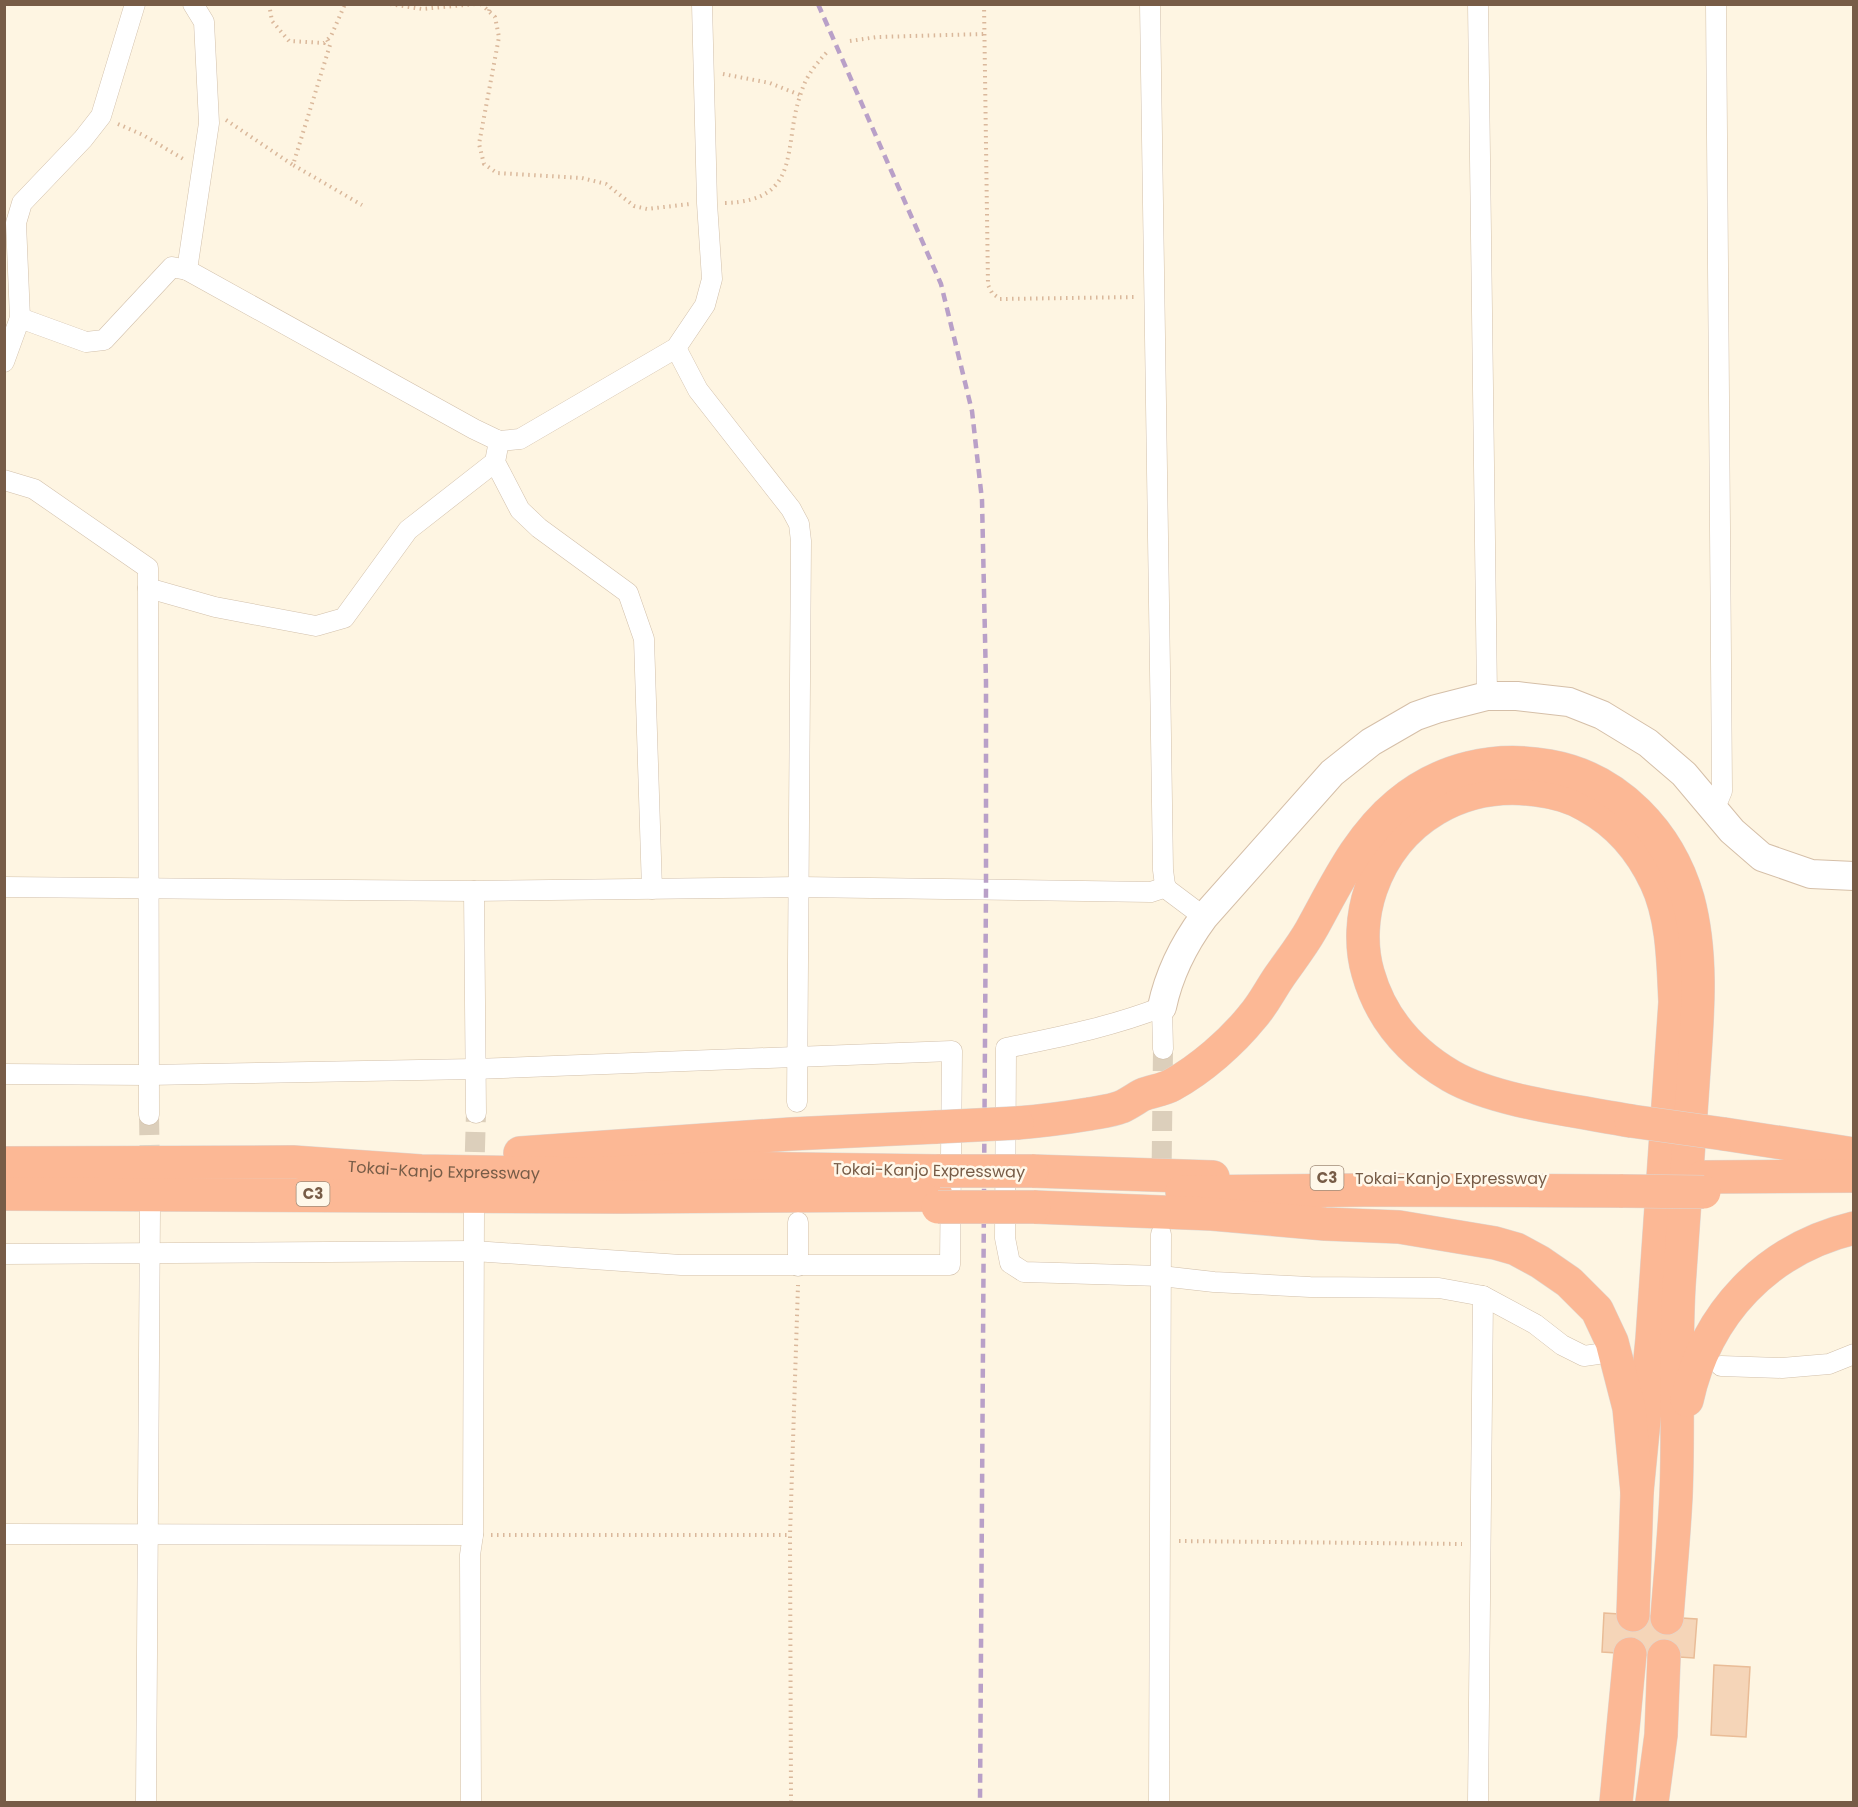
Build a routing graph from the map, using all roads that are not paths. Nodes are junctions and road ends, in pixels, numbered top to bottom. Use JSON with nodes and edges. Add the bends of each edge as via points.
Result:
{"nodes":[{"id":1,"x":135,"y":4,"type":"edge"},
{"id":2,"x":702,"y":4,"type":"edge"},
{"id":3,"x":1150,"y":4,"type":"edge"},
{"id":4,"x":1478,"y":4,"type":"edge"},
{"id":5,"x":1716,"y":4,"type":"edge"},
{"id":6,"x":194,"y":5,"type":"edge"},
{"id":7,"x":187,"y":270,"type":"junction"},
{"id":8,"x":20,"y":318,"type":"junction"},
{"id":9,"x":676,"y":348,"type":"junction"},
{"id":10,"x":4,"y":362,"type":"edge"},
{"id":11,"x":499,"y":441,"type":"junction"},
{"id":12,"x":495,"y":462,"type":"junction"},
{"id":13,"x":4,"y":480,"type":"edge"},
{"id":14,"x":148,"y":588,"type":"junction"},
{"id":15,"x":1487,"y":696,"type":"junction"},
{"id":16,"x":1714,"y":810,"type":"junction"},
{"id":17,"x":1854,"y":876,"type":"edge"},
{"id":18,"x":4,"y":887,"type":"edge"},
{"id":19,"x":799,"y":887,"type":"junction"},
{"id":20,"x":1166,"y":887,"type":"junction"},
{"id":21,"x":149,"y":888,"type":"junction"},
{"id":22,"x":652,"y":889,"type":"junction"},
{"id":23,"x":474,"y":891,"type":"junction"},
{"id":24,"x":1204,"y":917,"type":"junction"},
{"id":25,"x":1162,"y":1008,"type":"junction"},
{"id":26,"x":1163,"y":1050,"type":"tunnel mouth"},
{"id":27,"x":797,"y":1057,"type":"junction"},
{"id":28,"x":474,"y":1069,"type":"junction"},
{"id":29,"x":4,"y":1074,"type":"edge"},
{"id":30,"x":148,"y":1075,"type":"junction"},
{"id":31,"x":797,"y":1102,"type":"dead end"},
{"id":32,"x":476,"y":1113,"type":"tunnel mouth"},
{"id":33,"x":149,"y":1115,"type":"tunnel mouth"},
{"id":34,"x":1854,"y":1154,"type":"edge"},
{"id":35,"x":293,"y":1162,"type":"junction"},
{"id":36,"x":4,"y":1163,"type":"edge"},
{"id":37,"x":1854,"y":1176,"type":"edge"},
{"id":38,"x":1704,"y":1185,"type":"junction"},
{"id":39,"x":938,"y":1191,"type":"junction"},
{"id":40,"x":1031,"y":1191,"type":"junction"},
{"id":41,"x":1854,"y":1192,"type":"edge"},
{"id":42,"x":4,"y":1194,"type":"edge"},
{"id":43,"x":150,"y":1208,"type":"dead end"},
{"id":44,"x":474,"y":1209,"type":"dead end"},
{"id":45,"x":798,"y":1222,"type":"dead end"},
{"id":46,"x":1854,"y":1228,"type":"edge"},
{"id":47,"x":1161,"y":1234,"type":"tunnel mouth"},
{"id":48,"x":474,"y":1251,"type":"junction"},
{"id":49,"x":149,"y":1252,"type":"junction"},
{"id":50,"x":4,"y":1254,"type":"edge"},
{"id":51,"x":798,"y":1266,"type":"junction"},
{"id":52,"x":1161,"y":1275,"type":"junction"},
{"id":53,"x":1483,"y":1296,"type":"junction"},
{"id":54,"x":1598,"y":1354,"type":"dead end"},
{"id":55,"x":1854,"y":1354,"type":"edge"},
{"id":56,"x":1721,"y":1366,"type":"dead end"},
{"id":57,"x":1637,"y":1492,"type":"junction"},
{"id":58,"x":1676,"y":1496,"type":"junction"},
{"id":59,"x":4,"y":1534,"type":"edge"},
{"id":60,"x":146,"y":1535,"type":"junction"},
{"id":61,"x":473,"y":1535,"type":"junction"},
{"id":62,"x":1633,"y":1615,"type":"dead end"},
{"id":63,"x":1667,"y":1618,"type":"dead end"},
{"id":64,"x":1630,"y":1654,"type":"dead end"},
{"id":65,"x":1664,"y":1656,"type":"dead end"},
{"id":66,"x":146,"y":1803,"type":"edge"},
{"id":67,"x":471,"y":1803,"type":"edge"},
{"id":68,"x":1159,"y":1803,"type":"edge"},
{"id":69,"x":1478,"y":1803,"type":"edge"},
{"id":70,"x":1616,"y":1803,"type":"edge"},
{"id":71,"x":1652,"y":1803,"type":"edge"}],
"edges":[{"from":1,"to":8,"type":"street","via":[[101,116],[22,203],[16,223]]},
{"from":2,"to":9,"type":"street","via":[[712,279],[705,305]]},
{"from":3,"to":20,"type":"street"},
{"from":4,"to":15,"type":"street"},
{"from":5,"to":16,"type":"street","via":[[1722,791]]},
{"from":6,"to":7,"type":"street","via":[[204,22],[209,123]]},
{"from":7,"to":8,"type":"street","via":[[172,267],[104,340],[86,342]]},
{"from":7,"to":11,"type":"street"},
{"from":8,"to":10,"type":"street"},
{"from":9,"to":11,"type":"street","via":[[520,440]]},
{"from":9,"to":19,"type":"street","via":[[698,390],[791,508],[799,524]]},
{"from":11,"to":12,"type":"street"},
{"from":12,"to":14,"type":"street","via":[[408,530],[344,618],[316,626],[215,607]]},
{"from":12,"to":22,"type":"street","via":[[520,510],[628,593],[644,639]]},
{"from":13,"to":14,"type":"street","via":[[34,489],[148,568]]},
{"from":14,"to":21,"type":"street"},
{"from":15,"to":16,"type":"street","via":[[1569,702],[1602,715],[1648,743],[1684,774]]},
{"from":15,"to":24,"type":"street","via":[[1416,716],[1371,742],[1332,773]]},
{"from":16,"to":17,"type":"street","via":[[1762,857],[1811,874]]},
{"from":18,"to":21,"type":"street"},
{"from":19,"to":20,"type":"street","via":[[1151,891]]},
{"from":19,"to":22,"type":"street"},
{"from":19,"to":27,"type":"street"},
{"from":20,"to":24,"type":"street"},
{"from":21,"to":23,"type":"street"},
{"from":21,"to":30,"type":"street"},
{"from":22,"to":23,"type":"street"},
{"from":23,"to":28,"type":"street"},
{"from":24,"to":25,"type":"street","via":[[1171,975]]},
{"from":25,"to":26,"type":"street"},
{"from":25,"to":52,"type":"street","via":[[1084,1033],[1006,1048],[1005,1238],[1010,1263],[1024,1272]]},
{"from":27,"to":28,"type":"street"},
{"from":27,"to":31,"type":"street"},
{"from":27,"to":51,"type":"street","via":[[952,1051],[950,1265]]},
{"from":28,"to":30,"type":"street"},
{"from":28,"to":32,"type":"street"},
{"from":29,"to":30,"type":"street"},
{"from":30,"to":33,"type":"street"},
{"from":34,"to":57,"type":"highway","bridge":true,"via":[[1724,1134],[1630,1121],[1528,1101],[1452,1077],[1403,1040],[1385,1016],[1372,988],[1365,963],[1366,904],[1389,853],[1427,814],[1451,799],[1485,790],[1553,792],[1586,804],[1614,824],[1639,851],[1657,883],[1668,921],[1675,1002],[1653,1329]]},
{"from":35,"to":36,"type":"highway","name":"Tokai-Kanjo Expressway","number":"C3"},
{"from":35,"to":39,"type":"highway","name":"Tokai-Kanjo Expressway","number":"C3","via":[[421,1171],[575,1174],[720,1168]]},
{"from":35,"to":58,"type":"highway","bridge":true,"via":[[540,1152],[1017,1123],[1118,1109],[1171,1086],[1234,1037],[1255,1014],[1309,935],[1350,859],[1396,805],[1447,773],[1504,762],[1551,766],[1588,777],[1640,813],[1677,868],[1694,932],[1697,1001],[1679,1292]]},
{"from":37,"to":38,"type":"highway","name":"Tokai-Kanjo Expressway","number":"C3"},
{"from":38,"to":40,"type":"highway","name":"Tokai-Kanjo Expressway","number":"C3","bridge":true},
{"from":38,"to":41,"type":"highway","name":"Tokai-Kanjo Expressway","number":"C3"},
{"from":39,"to":40,"type":"highway","name":"Tokai-Kanjo Expressway","number":"C3"},
{"from":39,"to":42,"type":"highway","name":"Tokai-Kanjo Expressway","number":"C3","via":[[621,1197]]},
{"from":40,"to":57,"type":"highway","via":[[1212,1214],[1399,1227],[1516,1249],[1569,1282],[1597,1311],[1622,1375]]},
{"from":43,"to":49,"type":"street"},
{"from":44,"to":48,"type":"street"},
{"from":45,"to":51,"type":"street"},
{"from":46,"to":58,"type":"highway","via":[[1807,1243],[1776,1261],[1724,1315],[1692,1376],[1684,1412]]},
{"from":47,"to":52,"type":"street"},
{"from":48,"to":49,"type":"street"},
{"from":48,"to":51,"type":"street","via":[[681,1265]]},
{"from":48,"to":61,"type":"street"},
{"from":49,"to":50,"type":"street"},
{"from":49,"to":60,"type":"street"},
{"from":52,"to":53,"type":"street","via":[[1299,1286],[1438,1288]]},
{"from":52,"to":68,"type":"street"},
{"from":53,"to":54,"type":"street","via":[[1535,1324],[1562,1345],[1584,1356]]},
{"from":53,"to":69,"type":"street"},
{"from":55,"to":56,"type":"street","via":[[1829,1364],[1782,1368]]},
{"from":57,"to":62,"type":"highway"},
{"from":58,"to":63,"type":"highway"},
{"from":59,"to":60,"type":"street"},
{"from":60,"to":61,"type":"street"},
{"from":60,"to":66,"type":"street"},
{"from":61,"to":67,"type":"street"},
{"from":64,"to":70,"type":"highway"},
{"from":65,"to":71,"type":"highway","via":[[1661,1735]]}]}
